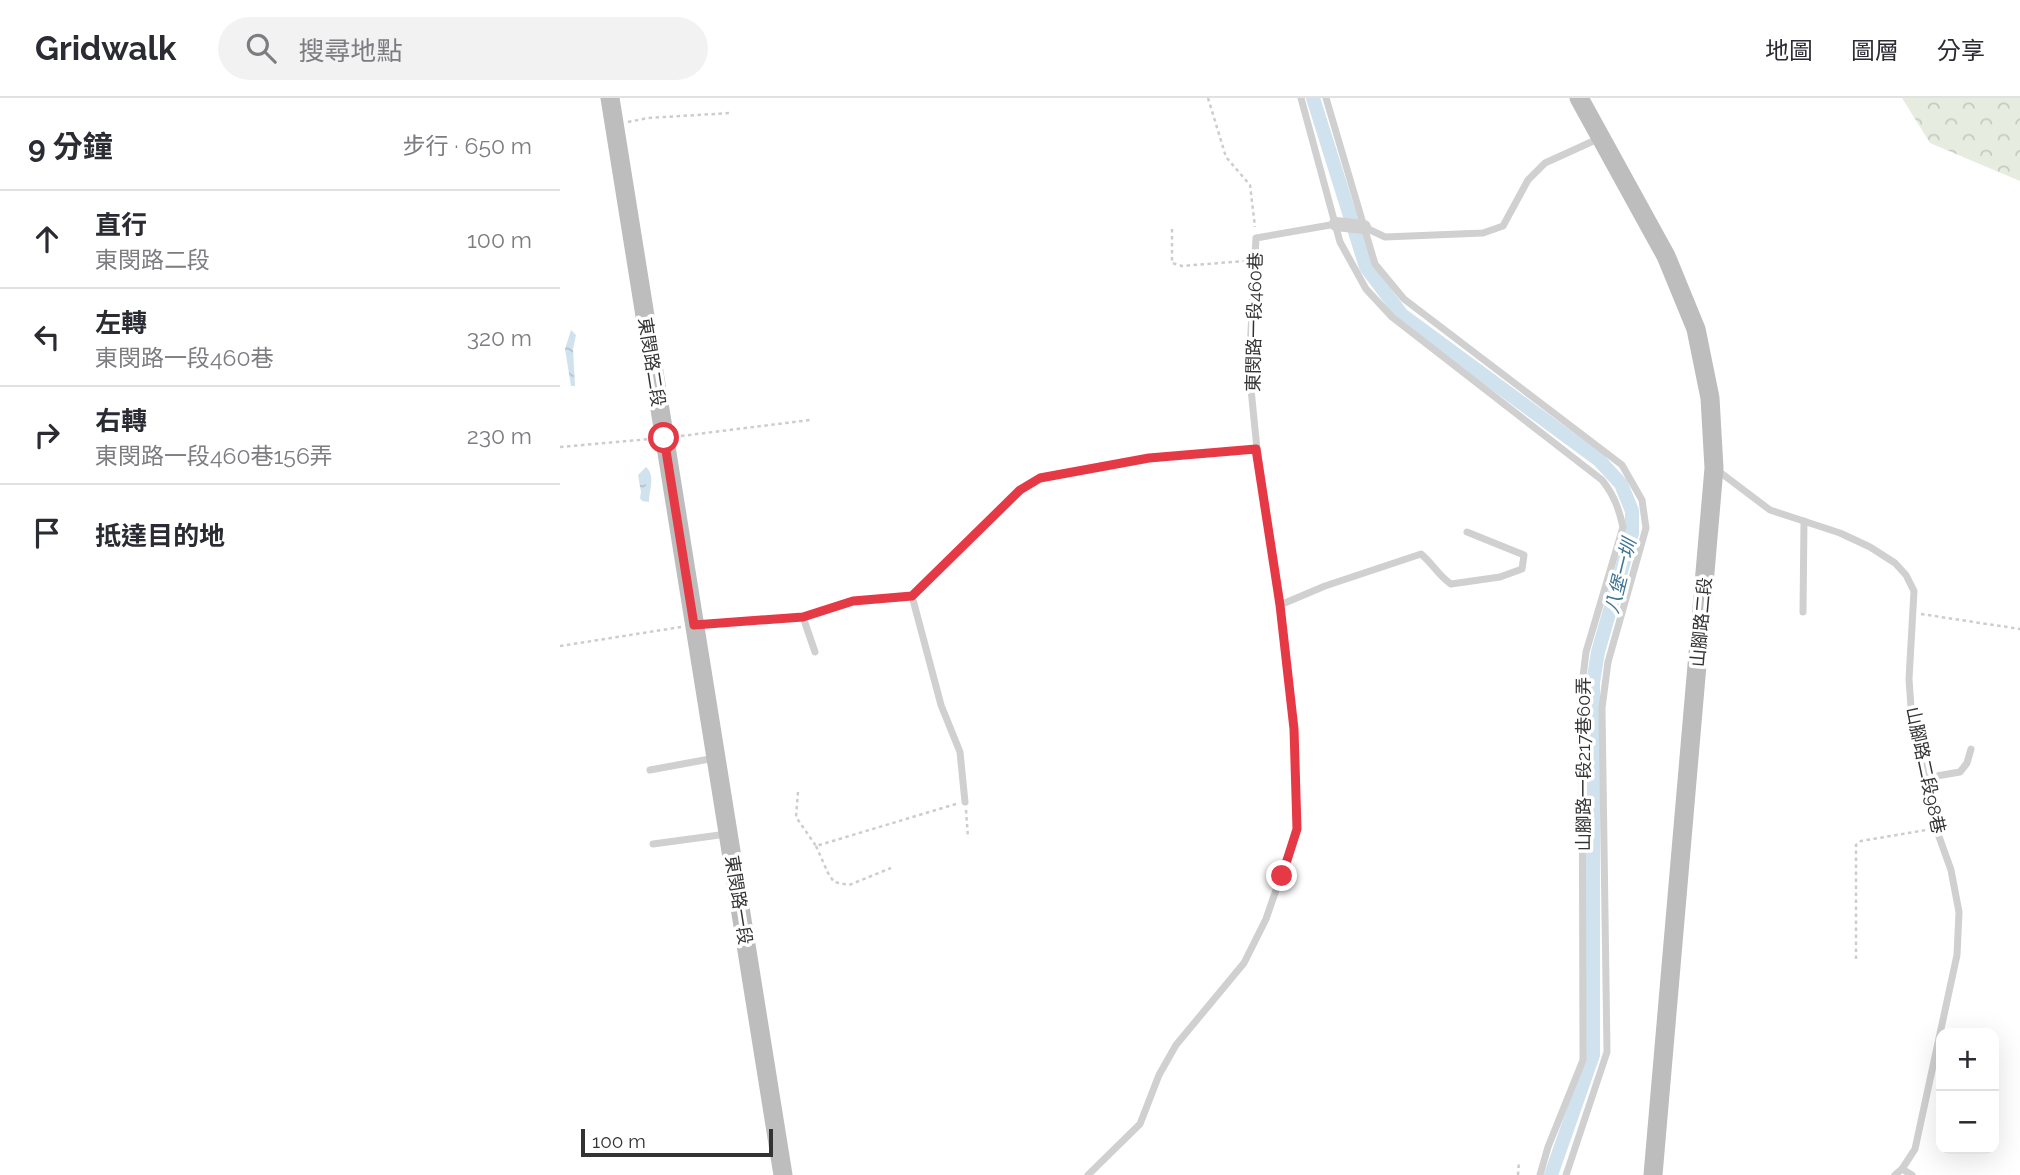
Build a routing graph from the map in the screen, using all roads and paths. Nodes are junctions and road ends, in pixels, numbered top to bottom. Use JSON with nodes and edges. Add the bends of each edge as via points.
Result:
{"nodes":[{"id":1,"x":610,"y":98,"type":"edge"},
{"id":2,"x":1208,"y":98,"type":"edge"},
{"id":3,"x":1301,"y":98,"type":"edge"},
{"id":4,"x":1326,"y":98,"type":"edge"},
{"id":5,"x":1578,"y":98,"type":"edge"},
{"id":6,"x":730,"y":113,"type":"dead end"},
{"id":7,"x":614,"y":125,"type":"junction"},
{"id":8,"x":1601,"y":137,"type":"junction"},
{"id":9,"x":1336,"y":224,"type":"junction"},
{"id":10,"x":1364,"y":228,"type":"junction"},
{"id":11,"x":1172,"y":229,"type":"dead end"},
{"id":12,"x":1256,"y":238,"type":"junction"},
{"id":13,"x":1256,"y":260,"type":"junction"},
{"id":14,"x":810,"y":420,"type":"dead end"},
{"id":15,"x":664,"y":438,"type":"junction"},
{"id":16,"x":560,"y":447,"type":"edge"},
{"id":17,"x":1256,"y":449,"type":"junction"},
{"id":18,"x":1714,"y":468,"type":"junction"},
{"id":19,"x":1804,"y":521,"type":"junction"},
{"id":20,"x":1466,"y":532,"type":"dead end"},
{"id":21,"x":912,"y":596,"type":"junction"},
{"id":22,"x":1280,"y":605,"type":"junction"},
{"id":23,"x":1804,"y":612,"type":"dead end"},
{"id":24,"x":1914,"y":613,"type":"junction"},
{"id":25,"x":803,"y":617,"type":"junction"},
{"id":26,"x":694,"y":625,"type":"junction"},
{"id":27,"x":2020,"y":629,"type":"edge"},
{"id":28,"x":560,"y":646,"type":"edge"},
{"id":29,"x":815,"y":652,"type":"dead end"},
{"id":30,"x":1971,"y":749,"type":"dead end"},
{"id":31,"x":717,"y":758,"type":"junction"},
{"id":32,"x":650,"y":771,"type":"dead end"},
{"id":33,"x":1925,"y":778,"type":"junction"},
{"id":34,"x":798,"y":792,"type":"dead end"},
{"id":35,"x":965,"y":802,"type":"junction"},
{"id":36,"x":1937,"y":828,"type":"junction"},
{"id":37,"x":728,"y":834,"type":"junction"},
{"id":38,"x":968,"y":838,"type":"dead end"},
{"id":39,"x":653,"y":844,"type":"dead end"},
{"id":40,"x":816,"y":846,"type":"junction"},
{"id":41,"x":891,"y":868,"type":"dead end"},
{"id":42,"x":1856,"y":959,"type":"dead end"},
{"id":43,"x":1519,"y":1161,"type":"dead end"},
{"id":44,"x":1902,"y":1169,"type":"junction"},
{"id":45,"x":783,"y":1175,"type":"edge"},
{"id":46,"x":1088,"y":1175,"type":"edge"},
{"id":47,"x":1518,"y":1175,"type":"edge"},
{"id":48,"x":1540,"y":1175,"type":"edge"},
{"id":49,"x":1566,"y":1175,"type":"edge"},
{"id":50,"x":1653,"y":1175,"type":"edge"},
{"id":51,"x":1895,"y":1175,"type":"edge"},
{"id":52,"x":1912,"y":1175,"type":"edge"}],
"edges":[{"from":1,"to":7,"type":"main road","name":"東閔路二段"},
{"from":2,"to":12,"type":"path","via":[[1226,157],[1250,186]]},
{"from":3,"to":9,"type":"lane","name":"山腳路一段217巷60弄"},
{"from":4,"to":10,"type":"lane"},
{"from":5,"to":8,"type":"main road","name":"山腳路二段"},
{"from":6,"to":7,"type":"path"},
{"from":7,"to":15,"type":"main road","name":"東閔路二段"},
{"from":8,"to":10,"type":"lane","via":[[1545,163],[1528,180],[1503,226],[1483,233],[1385,237]]},
{"from":8,"to":18,"type":"main road","name":"山腳路二段","via":[[1666,256],[1696,329],[1710,398]]},
{"from":9,"to":10,"type":"street","name":"東閔路一段460巷"},
{"from":9,"to":12,"type":"lane","name":"東閔路一段460巷"},
{"from":9,"to":48,"type":"lane","name":"山腳路一段217巷60弄","via":[[1340,242],[1366,289],[1392,317],[1602,480],[1613,494],[1623,527],[1586,652],[1582,685],[1583,1060]]},
{"from":10,"to":49,"type":"lane","via":[[1375,264],[1404,299],[1622,465],[1642,500],[1646,528],[1608,662],[1602,708],[1607,1052]]},
{"from":11,"to":13,"type":"path","via":[[1172,263]]},
{"from":12,"to":13,"type":"lane","name":"東閔路一段460巷"},
{"from":13,"to":17,"type":"lane","name":"東閔路一段460巷","via":[[1249,369]]},
{"from":14,"to":15,"type":"path"},
{"from":15,"to":16,"type":"path"},
{"from":15,"to":26,"type":"main road","name":"東閔路二段"},
{"from":17,"to":21,"type":"lane","via":[[1149,458],[1040,478],[1020,490]]},
{"from":17,"to":22,"type":"lane","name":"東閔路一段460巷"},
{"from":18,"to":19,"type":"lane","name":"山腳路二段98巷","via":[[1770,510]]},
{"from":18,"to":50,"type":"main road","name":"山腳路二段"},
{"from":19,"to":23,"type":"lane"},
{"from":19,"to":24,"type":"lane","name":"山腳路二段98巷","via":[[1870,547],[1895,564],[1914,591]]},
{"from":20,"to":22,"type":"lane","via":[[1524,555],[1522,569],[1451,584],[1421,554]]},
{"from":21,"to":25,"type":"lane","via":[[853,601]]},
{"from":21,"to":35,"type":"lane","via":[[960,752]]},
{"from":22,"to":46,"type":"lane","name":"東閔路一段460巷","via":[[1294,729],[1297,829],[1282,876],[1244,963],[1176,1045],[1140,1124]]},
{"from":24,"to":27,"type":"path"},
{"from":24,"to":33,"type":"lane","name":"山腳路二段98巷","via":[[1909,679]]},
{"from":25,"to":26,"type":"lane"},
{"from":25,"to":29,"type":"lane"},
{"from":26,"to":28,"type":"path"},
{"from":26,"to":31,"type":"main road","name":"東閔路一段"},
{"from":30,"to":33,"type":"lane","via":[[1960,772]]},
{"from":31,"to":32,"type":"lane"},
{"from":31,"to":37,"type":"main road","name":"東閔路一段"},
{"from":33,"to":36,"type":"lane","name":"山腳路二段98巷"},
{"from":34,"to":40,"type":"path","via":[[796,817]]},
{"from":35,"to":38,"type":"path"},
{"from":35,"to":40,"type":"path"},
{"from":36,"to":42,"type":"path","via":[[1856,845]]},
{"from":36,"to":44,"type":"lane","name":"山腳路二段98巷","via":[[1959,912],[1957,955],[1915,1149]]},
{"from":37,"to":39,"type":"lane"},
{"from":37,"to":45,"type":"main road","name":"東閔路一段"},
{"from":40,"to":41,"type":"path","via":[[834,882],[849,884]]},
{"from":43,"to":47,"type":"path"},
{"from":44,"to":51,"type":"lane","name":"山腳路二段98巷"},
{"from":44,"to":52,"type":"lane"}]}
